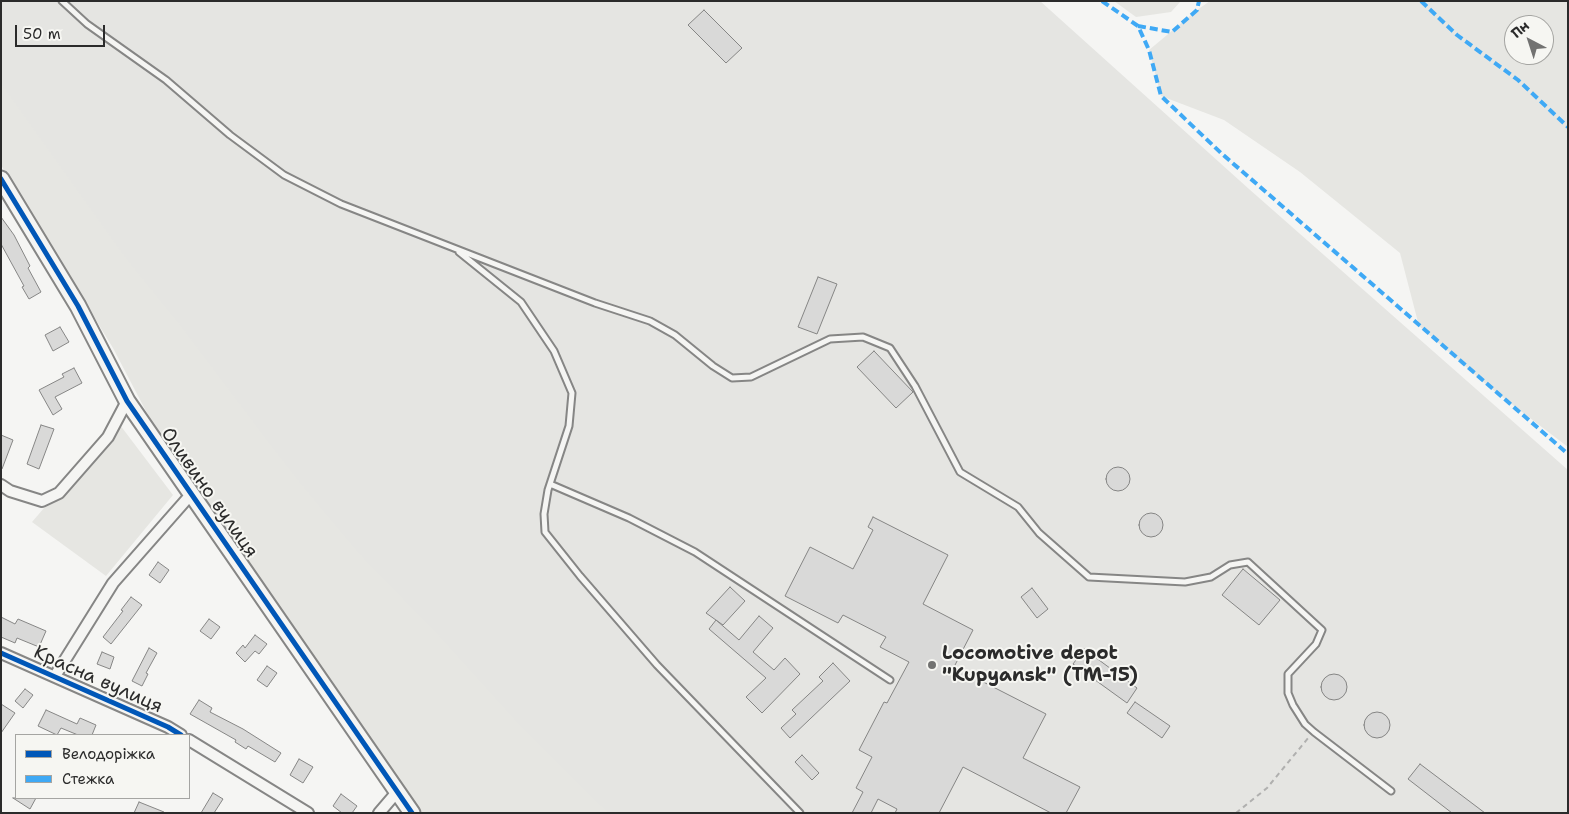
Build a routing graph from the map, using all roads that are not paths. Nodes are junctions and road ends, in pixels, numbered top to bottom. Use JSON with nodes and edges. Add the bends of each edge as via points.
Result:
{"nodes":[{"id":1,"x":62,"y":1,"type":"edge"},
{"id":2,"x":1,"y":179,"type":"edge"},
{"id":3,"x":455,"y":249,"type":"junction"},
{"id":4,"x":127,"y":401,"type":"junction"},
{"id":5,"x":550,"y":484,"type":"junction"},
{"id":6,"x":1,"y":485,"type":"edge"},
{"id":7,"x":192,"y":496,"type":"junction"},
{"id":8,"x":1,"y":653,"type":"edge"},
{"id":9,"x":55,"y":676,"type":"junction"},
{"id":10,"x":890,"y":680,"type":"dead end"},
{"id":11,"x":179,"y":734,"type":"edge"},
{"id":12,"x":190,"y":741,"type":"edge"},
{"id":13,"x":1391,"y":791,"type":"dead end"},
{"id":14,"x":397,"y":792,"type":"junction"},
{"id":15,"x":308,"y":813,"type":"edge"},
{"id":16,"x":379,"y":813,"type":"edge"},
{"id":17,"x":412,"y":813,"type":"edge"},
{"id":18,"x":800,"y":813,"type":"edge"}],
"edges":[{"from":1,"to":3,"type":"lane","via":[[87,24],[166,80],[230,135],[284,175],[341,204]]},
{"from":2,"to":4,"type":"street","name":"Оливино вулиця","via":[[78,306]]},
{"from":3,"to":5,"type":"lane","via":[[521,302],[554,351],[572,393],[569,426]]},
{"from":3,"to":13,"type":"lane","via":[[595,303],[650,320],[732,378],[751,377],[830,339],[863,337],[890,348],[915,386],[960,472],[1018,507],[1039,533],[1089,577],[1185,582],[1211,577],[1230,565],[1248,562],[1322,630],[1316,644],[1288,674],[1288,693],[1293,705],[1314,732]]},
{"from":4,"to":6,"type":"street","via":[[108,438],[59,494],[42,501]]},
{"from":4,"to":7,"type":"street","name":"Оливино вулиця"},
{"from":5,"to":10,"type":"lane","via":[[629,518],[695,552]]},
{"from":5,"to":18,"type":"lane","via":[[544,514],[545,532],[657,665]]},
{"from":7,"to":9,"type":"street","via":[[113,583]]},
{"from":7,"to":14,"type":"street","name":"Оливино вулиця"},
{"from":8,"to":9,"type":"street","name":"Красна вулиця"},
{"from":9,"to":11,"type":"street","name":"Красна вулиця"},
{"from":12,"to":15,"type":"street"},
{"from":14,"to":16,"type":"street"},
{"from":14,"to":17,"type":"street","name":"Оливино вулиця"}]}
